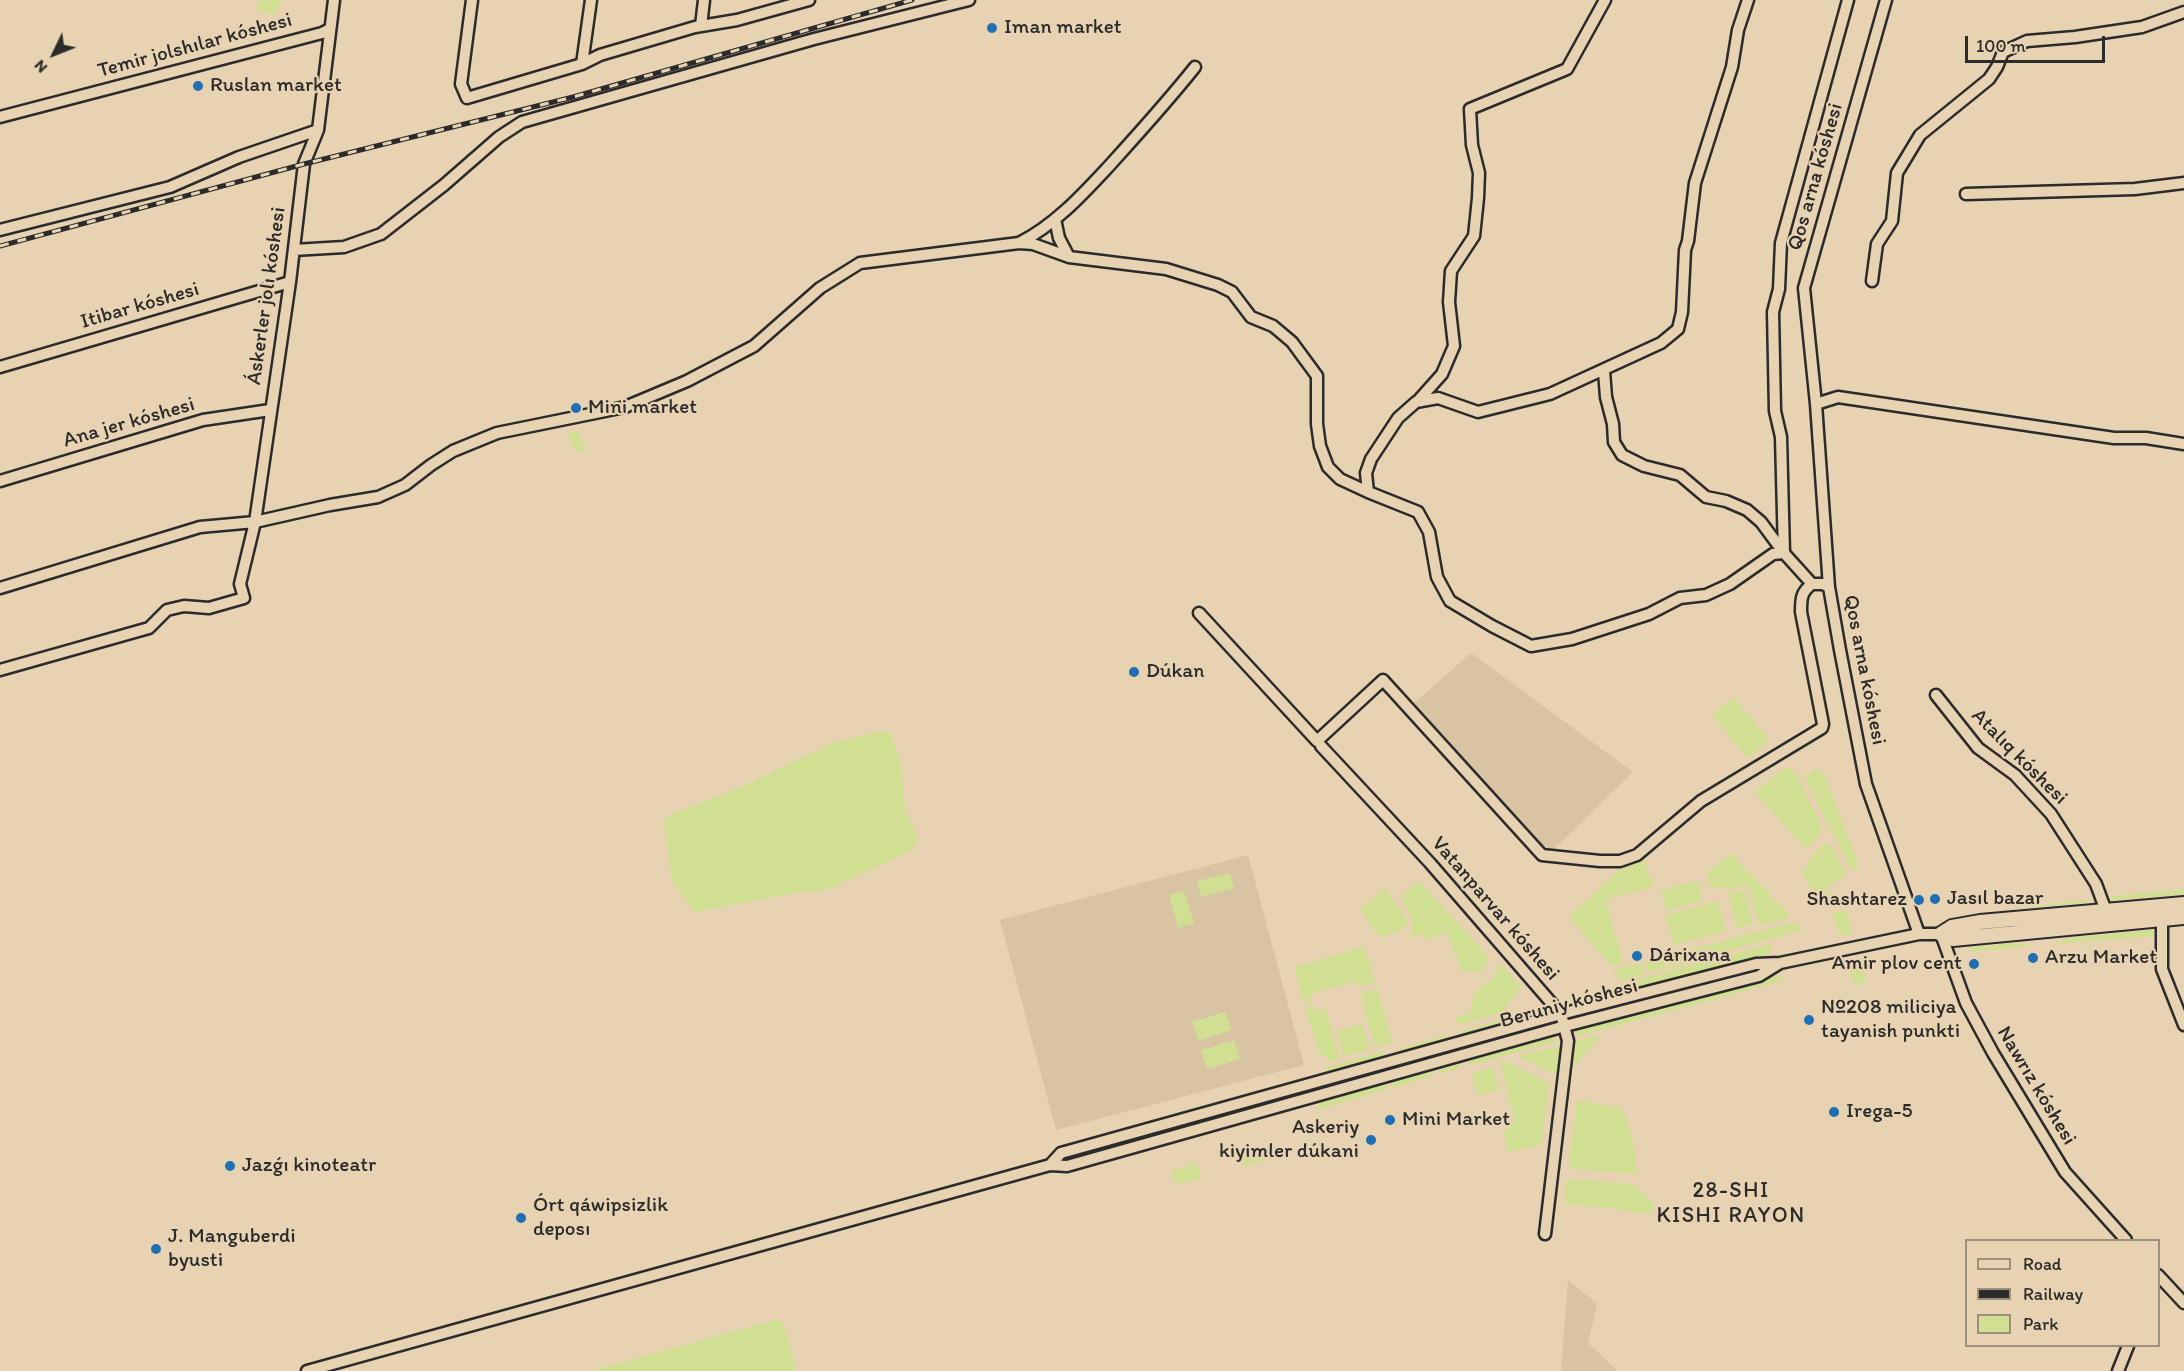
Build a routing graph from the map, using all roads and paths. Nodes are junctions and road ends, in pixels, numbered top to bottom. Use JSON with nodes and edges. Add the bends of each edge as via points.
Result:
{"nodes":[{"id":1,"x":334,"y":0,"type":"edge"},
{"id":2,"x":472,"y":0,"type":"edge"},
{"id":3,"x":591,"y":0,"type":"edge"},
{"id":4,"x":704,"y":0,"type":"edge"},
{"id":5,"x":809,"y":0,"type":"edge"},
{"id":6,"x":969,"y":0,"type":"edge"},
{"id":7,"x":1605,"y":0,"type":"edge"},
{"id":8,"x":1748,"y":0,"type":"edge"},
{"id":9,"x":1848,"y":0,"type":"edge"},
{"id":10,"x":1886,"y":0,"type":"edge"},
{"id":11,"x":2184,"y":12,"type":"edge"},
{"id":12,"x":701,"y":26,"type":"junction"},
{"id":13,"x":330,"y":29,"type":"junction"},
{"id":14,"x":582,"y":64,"type":"junction"},
{"id":15,"x":1195,"y":67,"type":"dead end"},
{"id":16,"x":0,"y":117,"type":"edge"},
{"id":17,"x":318,"y":130,"type":"junction"},
{"id":18,"x":2184,"y":183,"type":"edge"},
{"id":19,"x":1966,"y":194,"type":"dead end"},
{"id":20,"x":1055,"y":219,"type":"junction"},
{"id":21,"x":0,"y":230,"type":"edge"},
{"id":22,"x":1019,"y":243,"type":"junction"},
{"id":23,"x":294,"y":250,"type":"junction"},
{"id":24,"x":1069,"y":257,"type":"junction"},
{"id":25,"x":1872,"y":281,"type":"dead end"},
{"id":26,"x":290,"y":282,"type":"junction"},
{"id":27,"x":0,"y":367,"type":"edge"},
{"id":28,"x":1604,"y":370,"type":"junction"},
{"id":29,"x":1416,"y":402,"type":"junction"},
{"id":30,"x":1816,"y":404,"type":"junction"},
{"id":31,"x":270,"y":410,"type":"junction"},
{"id":32,"x":2184,"y":444,"type":"edge"},
{"id":33,"x":0,"y":481,"type":"edge"},
{"id":34,"x":1368,"y":492,"type":"junction"},
{"id":35,"x":255,"y":522,"type":"junction"},
{"id":36,"x":1784,"y":553,"type":"junction"},
{"id":37,"x":1812,"y":584,"type":"junction"},
{"id":38,"x":1829,"y":587,"type":"junction"},
{"id":39,"x":0,"y":588,"type":"edge"},
{"id":40,"x":1199,"y":613,"type":"dead end"},
{"id":41,"x":0,"y":670,"type":"edge"},
{"id":42,"x":1936,"y":695,"type":"dead end"},
{"id":43,"x":1319,"y":744,"type":"junction"},
{"id":44,"x":2184,"y":904,"type":"edge"},
{"id":45,"x":2106,"y":911,"type":"junction"},
{"id":46,"x":2184,"y":918,"type":"edge"},
{"id":47,"x":2162,"y":920,"type":"junction"},
{"id":48,"x":1919,"y":934,"type":"junction"},
{"id":49,"x":1941,"y":934,"type":"junction"},
{"id":50,"x":1780,"y":963,"type":"junction"},
{"id":51,"x":1561,"y":1014,"type":"junction"},
{"id":52,"x":2184,"y":1025,"type":"edge"},
{"id":53,"x":1564,"y":1026,"type":"junction"},
{"id":54,"x":1205,"y":1114,"type":"junction"},
{"id":55,"x":1209,"y":1126,"type":"junction"},
{"id":56,"x":1050,"y":1165,"type":"junction"},
{"id":57,"x":1545,"y":1234,"type":"dead end"},
{"id":58,"x":2125,"y":1239,"type":"edge"},
{"id":59,"x":2160,"y":1277,"type":"edge"},
{"id":60,"x":2184,"y":1303,"type":"edge"},
{"id":61,"x":2128,"y":1347,"type":"edge"},
{"id":62,"x":307,"y":1371,"type":"edge"},
{"id":63,"x":2118,"y":1371,"type":"edge"}],
"edges":[{"from":1,"to":13,"type":"street","name":"Áskerler jolı kóshesi"},
{"from":2,"to":14,"type":"street","via":[[460,84],[467,98]]},
{"from":3,"to":14,"type":"street"},
{"from":4,"to":12,"type":"street"},
{"from":5,"to":12,"type":"street"},
{"from":6,"to":23,"type":"street","via":[[814,39],[522,122],[381,234],[344,247]]},
{"from":7,"to":29,"type":"street","via":[[1567,69],[1470,109],[1472,145],[1479,172],[1478,198],[1474,236],[1450,271],[1454,346],[1442,374]]},
{"from":8,"to":28,"type":"street","via":[[1732,67],[1695,183],[1678,329],[1661,343]]},
{"from":9,"to":36,"type":"street","via":[[1781,243],[1779,289],[1773,312]]},
{"from":10,"to":30,"type":"street","name":"Qos arna kóshesi","via":[[1804,288]]},
{"from":11,"to":25,"type":"street","via":[[2142,27],[2027,41],[2003,52],[1989,78],[1920,135],[1897,173],[1892,221],[1877,244]]},
{"from":12,"to":14,"type":"street","via":[[600,55]]},
{"from":13,"to":16,"type":"street","name":"Temir jolshılar kóshesi"},
{"from":13,"to":17,"type":"street","name":"Áskerler jolı kóshesi"},
{"from":15,"to":20,"type":"street","via":[[1160,112]]},
{"from":17,"to":21,"type":"street","via":[[239,157],[170,187]]},
{"from":17,"to":23,"type":"street","name":"Áskerler jolı kóshesi","via":[[304,164]]},
{"from":18,"to":19,"type":"street","via":[[2135,189]]},
{"from":20,"to":22,"type":"street"},
{"from":20,"to":24,"type":"street"},
{"from":22,"to":24,"type":"street"},
{"from":22,"to":35,"type":"street","via":[[860,263],[820,288],[754,346],[687,381],[625,407],[497,433],[453,451],[405,485],[378,497]]},
{"from":23,"to":26,"type":"street","name":"Áskerler jolı kóshesi"},
{"from":24,"to":34,"type":"street","via":[[1166,269],[1232,292],[1251,317],[1273,326],[1292,342],[1317,376],[1317,424],[1328,467]]},
{"from":26,"to":27,"type":"street","name":"Itibar kóshesi"},
{"from":26,"to":31,"type":"street","name":"Áskerler jolı kóshesi"},
{"from":28,"to":29,"type":"street","via":[[1550,394],[1478,412],[1438,398]]},
{"from":28,"to":36,"type":"street","via":[[1614,442],[1622,455],[1644,466],[1680,475],[1706,497],[1747,510]]},
{"from":29,"to":34,"type":"street","via":[[1398,418],[1371,459],[1366,473]]},
{"from":30,"to":32,"type":"street","via":[[1838,396],[2114,438]]},
{"from":30,"to":38,"type":"street","name":"Qos arna kóshesi"},
{"from":31,"to":33,"type":"street","name":"Ana jer kóshesi","via":[[202,420]]},
{"from":31,"to":35,"type":"street","name":"Áskerler jolı kóshesi"},
{"from":34,"to":36,"type":"street","via":[[1418,512],[1429,532],[1437,577],[1450,601],[1531,646],[1572,639],[1649,614],[1680,598],[1706,595],[1730,584],[1764,558]]},
{"from":35,"to":39,"type":"street","via":[[200,527]]},
{"from":35,"to":41,"type":"street","name":"Áskerler jolı kóshesi","via":[[240,584],[244,597],[209,608],[184,606],[167,610],[149,628]]},
{"from":36,"to":37,"type":"street"},
{"from":37,"to":38,"type":"street"},
{"from":37,"to":43,"type":"street","via":[[1801,597],[1801,612],[1821,728],[1701,801],[1636,855],[1620,861],[1542,855],[1383,680]]},
{"from":38,"to":48,"type":"street","name":"Qos arna kóshesi","via":[[1866,784]]},
{"from":40,"to":43,"type":"street","name":"Vatanparvar kóshesi"},
{"from":42,"to":45,"type":"street","name":"Atalıq kóshesi","via":[[1978,748],[2015,775],[2051,814],[2096,884]]},
{"from":43,"to":51,"type":"street","name":"Vatanparvar kóshesi","via":[[1430,863]]},
{"from":44,"to":45,"type":"street"},
{"from":45,"to":49,"type":"street","via":[[1980,922],[1952,927]]},
{"from":46,"to":47,"type":"street"},
{"from":47,"to":49,"type":"street","via":[[1953,939]]},
{"from":47,"to":52,"type":"street","via":[[2162,969]]},
{"from":48,"to":49,"type":"street"},
{"from":48,"to":50,"type":"street"},
{"from":49,"to":58,"type":"street","name":"Nawrız kóshesi","via":[[1966,1003],[2053,1153],[2065,1172]]},
{"from":50,"to":51,"type":"street","name":"Beruniy kóshesi","via":[[1756,964]]},
{"from":50,"to":53,"type":"street","name":"Beruniy kóshesi","via":[[1759,975]]},
{"from":51,"to":53,"type":"street","name":"Vatanparvar kóshesi"},
{"from":51,"to":54,"type":"street","name":"Beruniy kóshesi"},
{"from":53,"to":55,"type":"street","name":"Beruniy kóshesi"},
{"from":53,"to":57,"type":"street","name":"Vatanparvar kóshesi","via":[[1568,1041]]},
{"from":54,"to":55,"type":"street"},
{"from":54,"to":56,"type":"street","name":"Beruniy kóshesi","via":[[1061,1154]]},
{"from":55,"to":56,"type":"street","name":"Beruniy kóshesi","via":[[1067,1166]]},
{"from":56,"to":62,"type":"street"},
{"from":59,"to":60,"type":"street"},
{"from":61,"to":63,"type":"street"}]}
